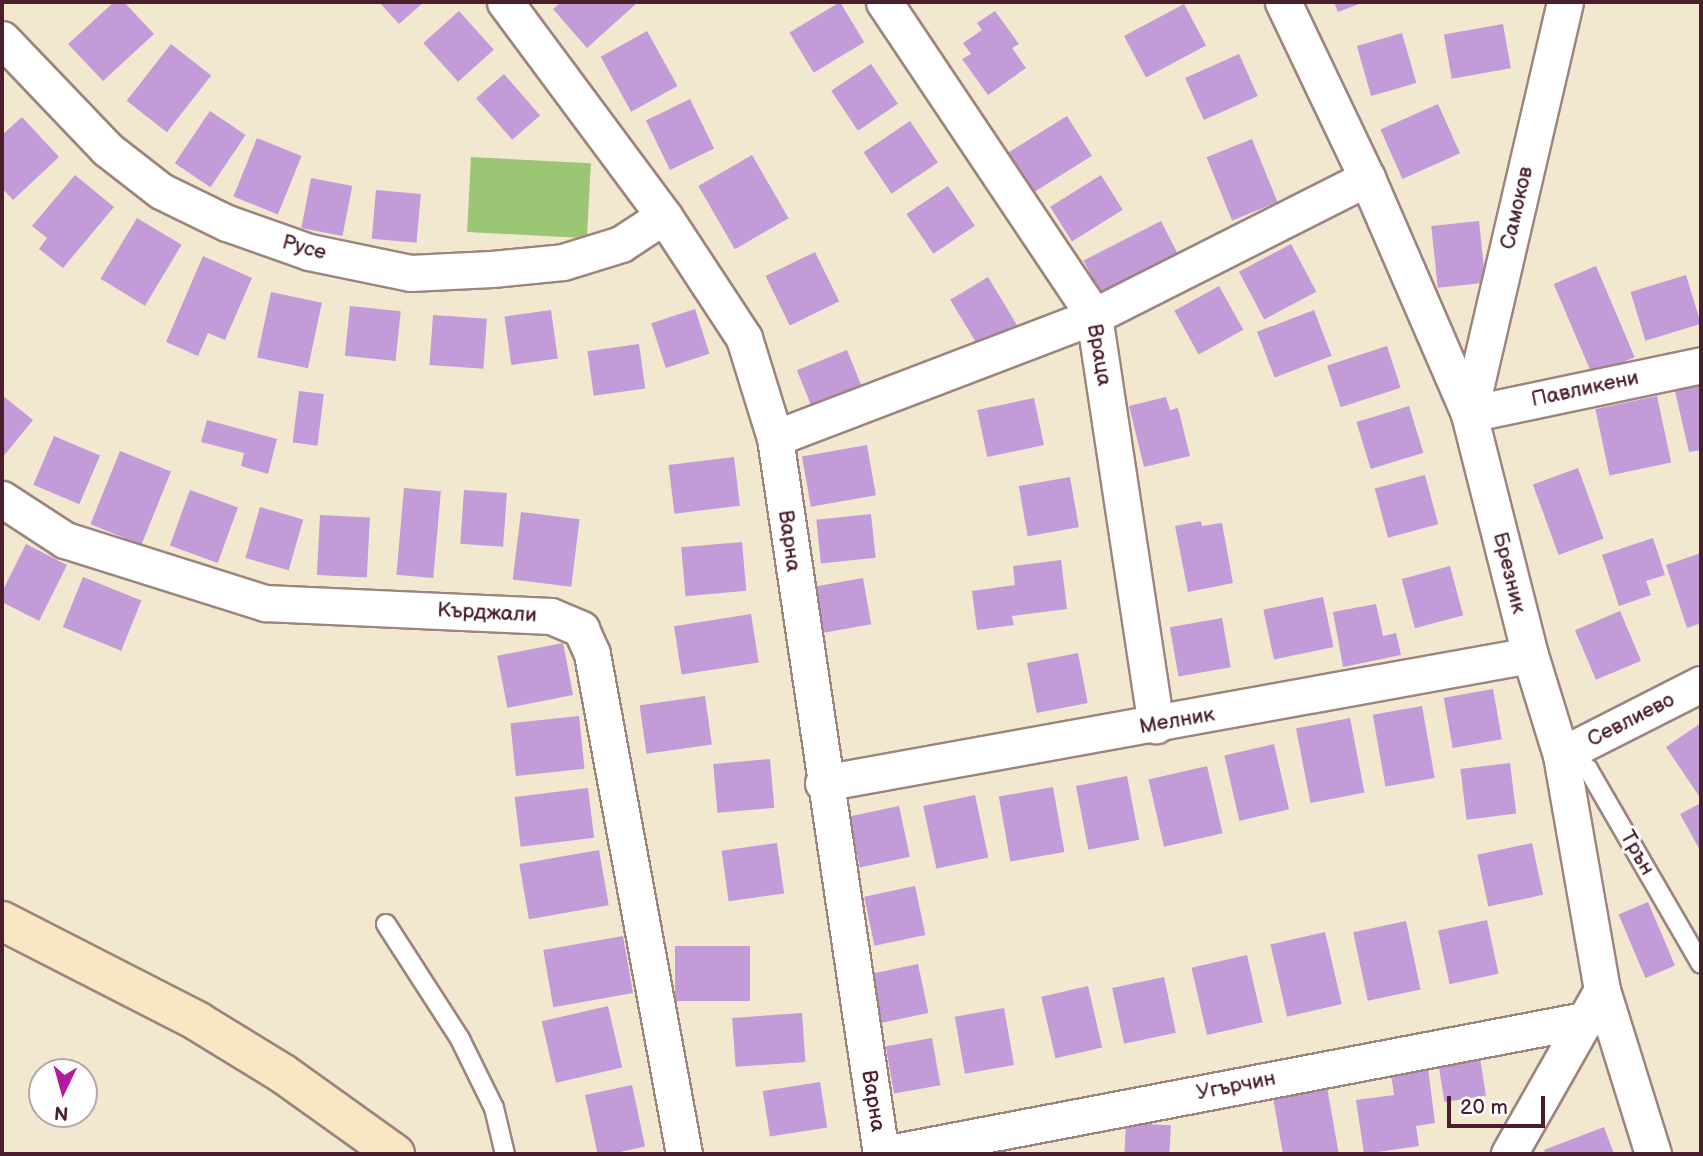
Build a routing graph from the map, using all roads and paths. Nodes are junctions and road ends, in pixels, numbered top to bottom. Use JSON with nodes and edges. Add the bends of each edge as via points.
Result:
{"nodes":[{"id":1,"x":505,"y":2,"type":"edge"},
{"id":2,"x":884,"y":2,"type":"edge"},
{"id":3,"x":1283,"y":2,"type":"edge"},
{"id":4,"x":1565,"y":2,"type":"edge"},
{"id":5,"x":2,"y":39,"type":"edge"},
{"id":6,"x":1367,"y":178,"type":"junction"},
{"id":7,"x":664,"y":216,"type":"junction"},
{"id":8,"x":1094,"y":316,"type":"junction"},
{"id":9,"x":1701,"y":365,"type":"edge"},
{"id":10,"x":1469,"y":414,"type":"junction"},
{"id":11,"x":775,"y":438,"type":"junction"},
{"id":12,"x":2,"y":499,"type":"edge"},
{"id":13,"x":1530,"y":655,"type":"junction"},
{"id":14,"x":1701,"y":684,"type":"edge"},
{"id":15,"x":1156,"y":725,"type":"junction"},
{"id":16,"x":1560,"y":755,"type":"junction"},
{"id":17,"x":823,"y":783,"type":"junction"},
{"id":18,"x":2,"y":921,"type":"edge"},
{"id":19,"x":386,"y":924,"type":"dead end"},
{"id":20,"x":1701,"y":964,"type":"edge"},
{"id":21,"x":1596,"y":1004,"type":"junction"},
{"id":22,"x":395,"y":1154,"type":"edge"},
{"id":23,"x":505,"y":1154,"type":"edge"},
{"id":24,"x":684,"y":1154,"type":"edge"},
{"id":25,"x":882,"y":1154,"type":"edge"},
{"id":26,"x":1509,"y":1154,"type":"edge"},
{"id":27,"x":1653,"y":1154,"type":"edge"}],
"edges":[{"from":1,"to":7,"type":"street","name":"Варна"},
{"from":2,"to":8,"type":"street","name":"Враца"},
{"from":3,"to":6,"type":"street","name":"Брезник"},
{"from":4,"to":10,"type":"street","name":"Самоков"},
{"from":5,"to":7,"type":"street","name":"Русе","via":[[107,149],[162,191],[227,223],[309,252],[411,274],[492,269],[575,258],[621,244]]},
{"from":6,"to":8,"type":"street"},
{"from":6,"to":10,"type":"street","name":"Брезник"},
{"from":7,"to":11,"type":"street","name":"Варна","via":[[744,338]]},
{"from":8,"to":11,"type":"street"},
{"from":8,"to":15,"type":"street","name":"Враца"},
{"from":9,"to":10,"type":"street","name":"Павликени"},
{"from":10,"to":13,"type":"street","name":"Брезник"},
{"from":11,"to":17,"type":"street","name":"Варна"},
{"from":12,"to":24,"type":"street","name":"Кърджали","via":[[65,540],[265,603],[551,616],[581,629],[592,654]]},
{"from":13,"to":15,"type":"street","name":"Мелник"},
{"from":13,"to":16,"type":"street","name":"Брезник"},
{"from":14,"to":16,"type":"street","name":"Севлиево"},
{"from":15,"to":17,"type":"street","name":"Мелник"},
{"from":16,"to":20,"type":"lane","name":"Трън","via":[[1588,768]]},
{"from":16,"to":21,"type":"street","name":"Брезник"},
{"from":17,"to":25,"type":"street","name":"Варна"},
{"from":18,"to":22,"type":"main road","via":[[197,1021],[282,1073]]},
{"from":19,"to":23,"type":"lane","via":[[460,1039],[494,1108]]},
{"from":21,"to":25,"type":"street","name":"Угърчин"},
{"from":21,"to":26,"type":"street"},
{"from":21,"to":27,"type":"street"}]}
